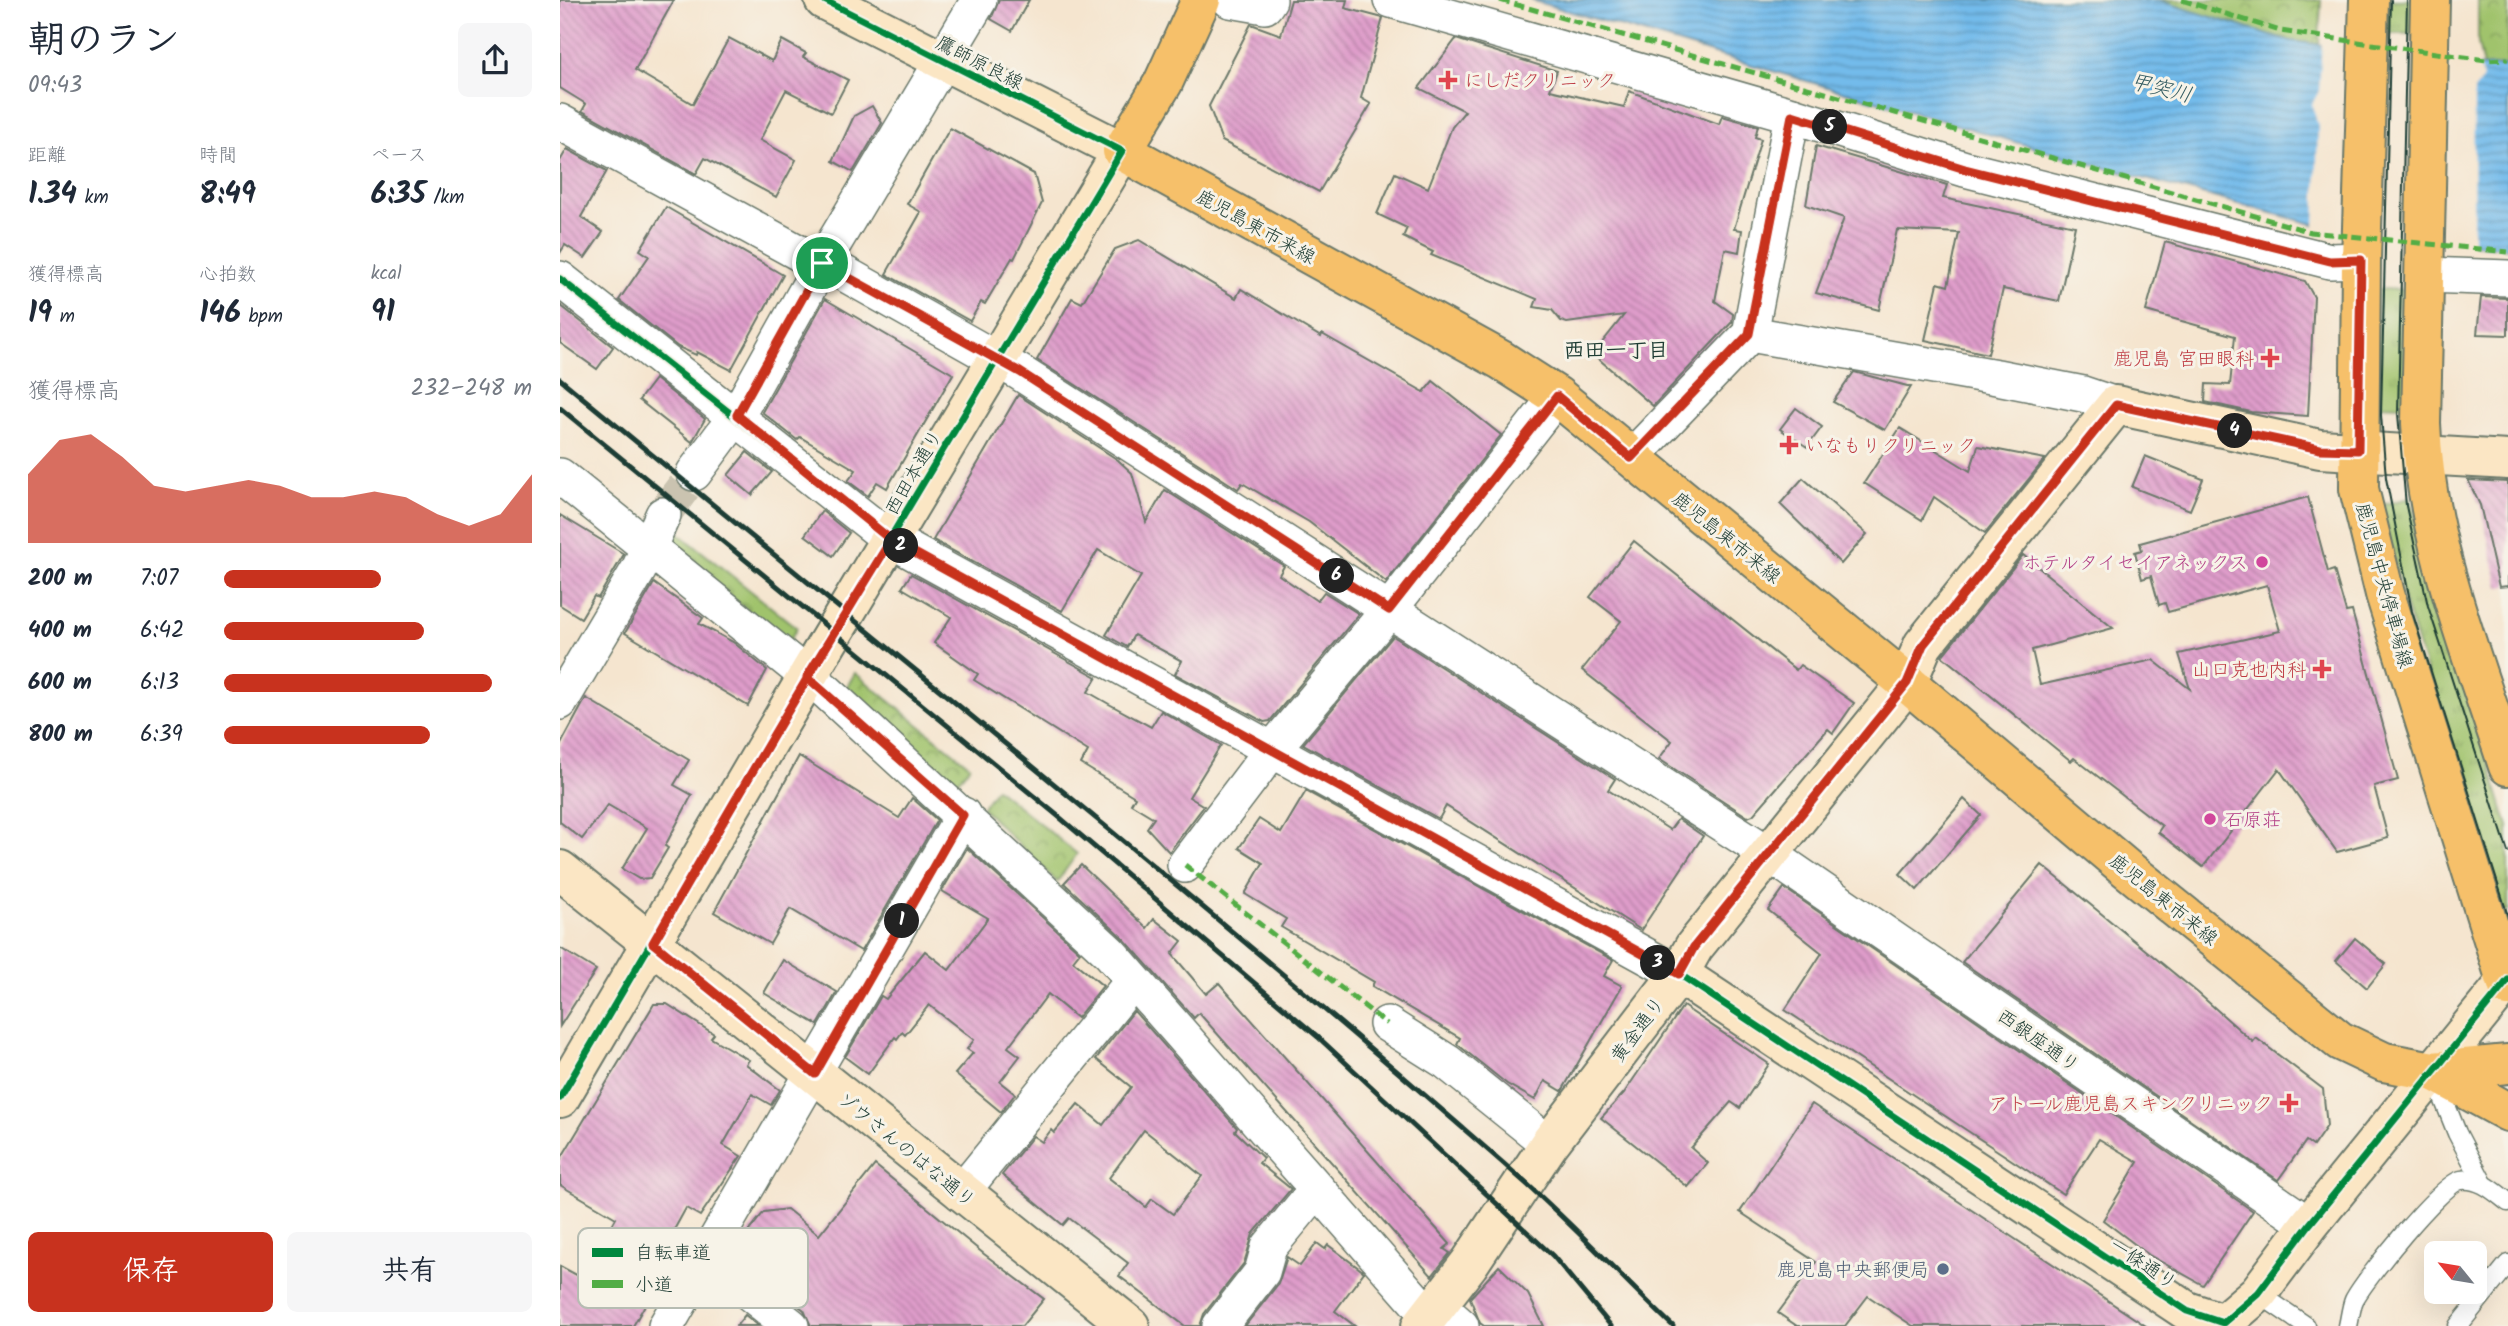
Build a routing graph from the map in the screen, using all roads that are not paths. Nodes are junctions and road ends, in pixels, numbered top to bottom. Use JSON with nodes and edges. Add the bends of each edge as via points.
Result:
{"nodes":[{"id":1,"x":824,"y":0,"type":"edge"},
{"id":2,"x":979,"y":0,"type":"edge"},
{"id":3,"x":1201,"y":0,"type":"edge"},
{"id":4,"x":1230,"y":0,"type":"edge"},
{"id":5,"x":1269,"y":0,"type":"edge"},
{"id":6,"x":1391,"y":0,"type":"edge"},
{"id":7,"x":2369,"y":0,"type":"edge"},
{"id":8,"x":2430,"y":0,"type":"edge"},
{"id":9,"x":941,"y":60,"type":"junction"},
{"id":10,"x":1792,"y":115,"type":"junction"},
{"id":11,"x":560,"y":122,"type":"edge"},
{"id":12,"x":1122,"y":151,"type":"junction"},
{"id":13,"x":2361,"y":260,"type":"junction"},
{"id":14,"x":822,"y":263,"type":"junction"},
{"id":15,"x":2426,"y":265,"type":"junction"},
{"id":16,"x":2508,"y":278,"type":"edge"},
{"id":17,"x":560,"y":279,"type":"edge"},
{"id":18,"x":1749,"y":334,"type":"junction"},
{"id":19,"x":997,"y":359,"type":"junction"},
{"id":20,"x":1557,"y":396,"type":"junction"},
{"id":21,"x":2116,"y":405,"type":"junction"},
{"id":22,"x":737,"y":415,"type":"junction"},
{"id":23,"x":2358,"y":450,"type":"junction"},
{"id":24,"x":2422,"y":455,"type":"junction"},
{"id":25,"x":1631,"y":458,"type":"junction"},
{"id":26,"x":2508,"y":460,"type":"edge"},
{"id":27,"x":694,"y":473,"type":"tunnel mouth"},
{"id":28,"x":560,"y":476,"type":"edge"},
{"id":29,"x":663,"y":515,"type":"tunnel mouth"},
{"id":30,"x":891,"y":540,"type":"junction"},
{"id":31,"x":648,"y":547,"type":"junction"},
{"id":32,"x":1389,"y":610,"type":"junction"},
{"id":33,"x":807,"y":677,"type":"junction"},
{"id":34,"x":1907,"y":683,"type":"junction"},
{"id":35,"x":560,"y":702,"type":"edge"},
{"id":36,"x":1272,"y":750,"type":"junction"},
{"id":37,"x":2508,"y":766,"type":"edge"},
{"id":38,"x":963,"y":815,"type":"junction"},
{"id":39,"x":1769,"y":854,"type":"junction"},
{"id":40,"x":1185,"y":864,"type":"dead end"},
{"id":41,"x":560,"y":870,"type":"edge"},
{"id":42,"x":653,"y":943,"type":"junction"},
{"id":43,"x":1679,"y":974,"type":"junction"},
{"id":44,"x":1133,"y":981,"type":"junction"},
{"id":45,"x":2507,"y":983,"type":"edge"},
{"id":46,"x":1387,"y":1024,"type":"dead end"},
{"id":47,"x":2508,"y":1064,"type":"edge"},
{"id":48,"x":2433,"y":1071,"type":"junction"},
{"id":49,"x":815,"y":1074,"type":"junction"},
{"id":50,"x":560,"y":1098,"type":"edge"},
{"id":51,"x":2508,"y":1112,"type":"edge"},
{"id":52,"x":1549,"y":1144,"type":"junction"},
{"id":53,"x":2483,"y":1183,"type":"junction"},
{"id":54,"x":1317,"y":1189,"type":"junction"},
{"id":55,"x":961,"y":1193,"type":"junction"},
{"id":56,"x":2508,"y":1202,"type":"edge"},
{"id":57,"x":2309,"y":1225,"type":"junction"},
{"id":58,"x":722,"y":1228,"type":"edge"},
{"id":59,"x":2508,"y":1264,"type":"edge"},
{"id":60,"x":2258,"y":1293,"type":"junction"},
{"id":61,"x":676,"y":1308,"type":"edge"},
{"id":62,"x":769,"y":1308,"type":"edge"},
{"id":63,"x":1437,"y":1318,"type":"edge"},
{"id":64,"x":666,"y":1326,"type":"edge"},
{"id":65,"x":791,"y":1326,"type":"edge"},
{"id":66,"x":1130,"y":1326,"type":"edge"},
{"id":67,"x":1220,"y":1326,"type":"edge"},
{"id":68,"x":2306,"y":1326,"type":"edge"},
{"id":69,"x":2348,"y":1326,"type":"edge"},
{"id":70,"x":2458,"y":1326,"type":"edge"}],
"edges":[{"from":1,"to":9,"type":"street","name":"鷹師原良線"},
{"from":2,"to":9,"type":"street"},
{"from":3,"to":12,"type":"main road","via":[[1163,83]]},
{"from":4,"to":5,"type":"street","via":[[1265,6]]},
{"from":6,"to":10,"type":"street"},
{"from":7,"to":13,"type":"main road","name":"鹿児島中央停車場線"},
{"from":8,"to":15,"type":"main road"},
{"from":9,"to":12,"type":"street","name":"鷹師原良線"},
{"from":9,"to":14,"type":"street"},
{"from":10,"to":13,"type":"street","via":[[1965,169],[2330,261]]},
{"from":10,"to":18,"type":"street"},
{"from":11,"to":14,"type":"street","name":"西銀座通り"},
{"from":12,"to":19,"type":"street","name":"西田本通り"},
{"from":12,"to":20,"type":"main road","name":"鹿児島東市来線","via":[[1501,360]]},
{"from":13,"to":23,"type":"main road","name":"鹿児島中央停車場線"},
{"from":14,"to":19,"type":"street","name":"西銀座通り"},
{"from":14,"to":22,"type":"street"},
{"from":15,"to":16,"type":"street"},
{"from":15,"to":24,"type":"main road"},
{"from":17,"to":22,"type":"street"},
{"from":18,"to":21,"type":"street","via":[[1997,377]]},
{"from":18,"to":25,"type":"street"},
{"from":19,"to":30,"type":"street","name":"西田本通り"},
{"from":19,"to":32,"type":"street","name":"西銀座通り"},
{"from":20,"to":25,"type":"main road","name":"鹿児島東市来線"},
{"from":20,"to":32,"type":"street"},
{"from":21,"to":23,"type":"street","via":[[2320,449]]},
{"from":21,"to":34,"type":"street","name":"黄金通り","via":[[1923,645]]},
{"from":22,"to":27,"type":"street"},
{"from":22,"to":30,"type":"street"},
{"from":23,"to":24,"type":"street"},
{"from":23,"to":45,"type":"main road","name":"鹿児島中央停車場線","via":[[2359,489],[2375,561]]},
{"from":24,"to":26,"type":"street"},
{"from":24,"to":37,"type":"main road","via":[[2441,552]]},
{"from":25,"to":34,"type":"main road","name":"鹿児島東市来線"},
{"from":28,"to":31,"type":"street"},
{"from":29,"to":31,"type":"street"},
{"from":30,"to":33,"type":"street","name":"西田本通り"},
{"from":30,"to":36,"type":"street"},
{"from":31,"to":33,"type":"street"},
{"from":31,"to":35,"type":"street"},
{"from":32,"to":36,"type":"street"},
{"from":32,"to":39,"type":"street","name":"西銀座通り"},
{"from":33,"to":38,"type":"street"},
{"from":33,"to":42,"type":"street","name":"西田本通り"},
{"from":34,"to":39,"type":"street","name":"黄金通り"},
{"from":34,"to":48,"type":"main road","name":"鹿児島東市来線","via":[[2340,1041],[2384,1062]]},
{"from":36,"to":40,"type":"street"},
{"from":36,"to":43,"type":"street"},
{"from":38,"to":44,"type":"street","via":[[1110,953]]},
{"from":38,"to":49,"type":"street"},
{"from":39,"to":43,"type":"street","name":"黄金通り","via":[[1694,947]]},
{"from":39,"to":57,"type":"street","name":"西銀座通り"},
{"from":41,"to":42,"type":"street","name":"ゾウさんのはな通り"},
{"from":42,"to":49,"type":"street","name":"ゾウさんのはな通り"},
{"from":42,"to":50,"type":"street","name":"西田本通り"},
{"from":43,"to":52,"type":"street","name":"黄金通り"},
{"from":43,"to":60,"type":"street","name":"一條通り","via":[[2187,1311],[2223,1323]]},
{"from":44,"to":54,"type":"street"},
{"from":44,"to":55,"type":"street"},
{"from":45,"to":48,"type":"street","name":"一條通り"},
{"from":46,"to":52,"type":"street","via":[[1447,1062]]},
{"from":47,"to":48,"type":"main road","name":"鹿児島東市来線"},
{"from":48,"to":51,"type":"main road","name":"鹿児島東市来線"},
{"from":48,"to":53,"type":"lane"},
{"from":48,"to":57,"type":"street","name":"一條通り"},
{"from":49,"to":55,"type":"street","name":"ゾウさんのはな通り"},
{"from":49,"to":58,"type":"street"},
{"from":52,"to":63,"type":"street","name":"黄金通り"},
{"from":53,"to":56,"type":"lane"},
{"from":53,"to":69,"type":"lane","via":[[2460,1180],[2444,1190],[2386,1255],[2354,1300]]},
{"from":54,"to":63,"type":"street"},
{"from":54,"to":67,"type":"street","via":[[1269,1247],[1262,1272]]},
{"from":55,"to":66,"type":"street","name":"ゾウさんのはな通り"},
{"from":57,"to":60,"type":"street","name":"一條通り"},
{"from":59,"to":70,"type":"lane"},
{"from":60,"to":68,"type":"lane"},
{"from":61,"to":64,"type":"street"},
{"from":62,"to":65,"type":"street"}]}
